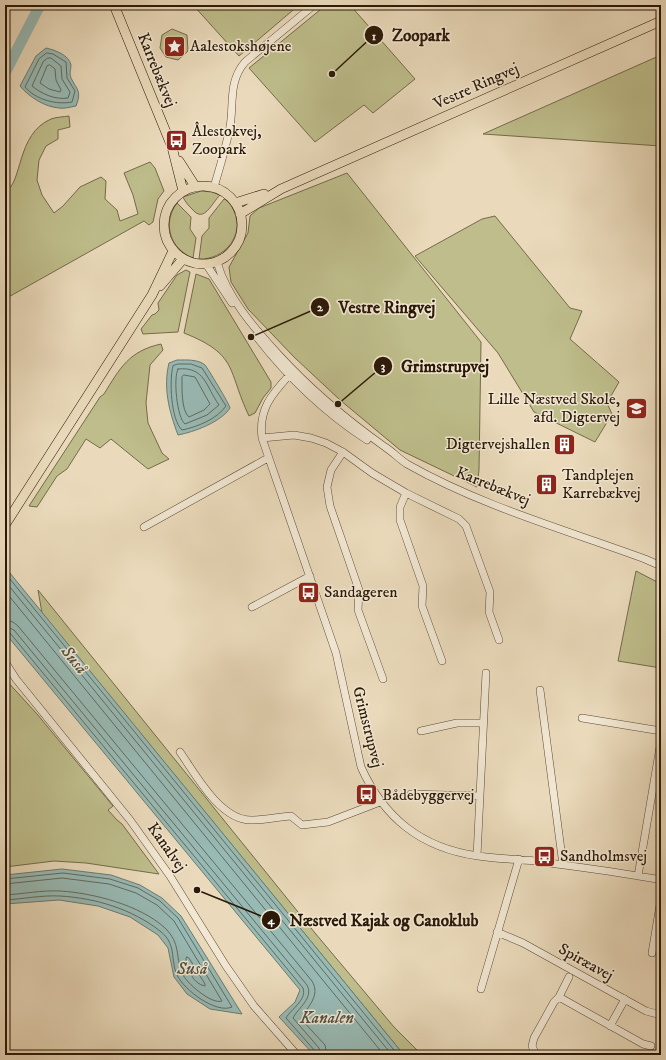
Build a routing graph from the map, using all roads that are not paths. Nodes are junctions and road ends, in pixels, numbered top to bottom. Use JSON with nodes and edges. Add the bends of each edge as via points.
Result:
{"nodes":[{"id":1,"x":114,"y":5,"type":"edge"},
{"id":2,"x":314,"y":5,"type":"edge"},
{"id":3,"x":661,"y":21,"type":"edge"},
{"id":4,"x":172,"y":147,"type":"junction"},
{"id":5,"x":195,"y":186,"type":"junction"},
{"id":6,"x":214,"y":187,"type":"junction"},
{"id":7,"x":281,"y":189,"type":"junction"},
{"id":8,"x":183,"y":191,"type":"junction"},
{"id":9,"x":235,"y":203,"type":"junction"},
{"id":10,"x":240,"y":214,"type":"junction"},
{"id":11,"x":173,"y":251,"type":"junction"},
{"id":12,"x":183,"y":259,"type":"junction"},
{"id":13,"x":217,"y":262,"type":"junction"},
{"id":14,"x":206,"y":264,"type":"junction"},
{"id":15,"x":152,"y":295,"type":"junction"},
{"id":16,"x":291,"y":373,"type":"junction"},
{"id":17,"x":262,"y":438,"type":"junction"},
{"id":18,"x":343,"y":452,"type":"junction"},
{"id":19,"x":268,"y":458,"type":"junction"},
{"id":20,"x":405,"y":463,"type":"junction"},
{"id":21,"x":406,"y":493,"type":"junction"},
{"id":22,"x":5,"y":524,"type":"edge"},
{"id":23,"x":144,"y":527,"type":"dead end"},
{"id":24,"x":661,"y":566,"type":"edge"},
{"id":25,"x":310,"y":576,"type":"junction"},
{"id":26,"x":252,"y":607,"type":"dead end"},
{"id":27,"x":499,"y":640,"type":"dead end"},
{"id":28,"x":442,"y":661,"type":"dead end"},
{"id":29,"x":5,"y":662,"type":"edge"},
{"id":30,"x":486,"y":673,"type":"dead end"},
{"id":31,"x":383,"y":678,"type":"dead end"},
{"id":32,"x":540,"y":690,"type":"dead end"},
{"id":33,"x":582,"y":718,"type":"dead end"},
{"id":34,"x":484,"y":723,"type":"junction"},
{"id":35,"x":421,"y":731,"type":"dead end"},
{"id":36,"x":661,"y":731,"type":"edge"},
{"id":37,"x":661,"y":741,"type":"edge"},
{"id":38,"x":180,"y":752,"type":"dead end"},
{"id":39,"x":411,"y":794,"type":"dead end"},
{"id":40,"x":480,"y":796,"type":"junction"},
{"id":41,"x":380,"y":802,"type":"junction"},
{"id":42,"x":478,"y":856,"type":"junction"},
{"id":43,"x":519,"y":859,"type":"junction"},
{"id":44,"x":563,"y":865,"type":"junction"},
{"id":45,"x":638,"y":876,"type":"junction"},
{"id":46,"x":661,"y":880,"type":"edge"},
{"id":47,"x":661,"y":899,"type":"edge"},
{"id":48,"x":497,"y":932,"type":"junction"},
{"id":49,"x":652,"y":953,"type":"dead end"},
{"id":50,"x":569,"y":977,"type":"dead end"},
{"id":51,"x":480,"y":989,"type":"dead end"},
{"id":52,"x":559,"y":998,"type":"junction"},
{"id":53,"x":624,"y":999,"type":"junction"},
{"id":54,"x":661,"y":1015,"type":"edge"},
{"id":55,"x":610,"y":1026,"type":"junction"},
{"id":56,"x":661,"y":1043,"type":"edge"},
{"id":57,"x":651,"y":1046,"type":"dead end"},
{"id":58,"x":297,"y":1055,"type":"edge"},
{"id":59,"x":536,"y":1055,"type":"edge"},
{"id":60,"x":659,"y":1055,"type":"edge"}],
"edges":[{"from":1,"to":4,"type":"main road","name":"Karrebækvej"},
{"from":2,"to":6,"type":"street","via":[[245,62],[238,71],[232,97],[230,127]]},
{"from":3,"to":7,"type":"main road","name":"Vestre Ringvej"},
{"from":4,"to":5,"type":"main road","name":"Karrebækvej"},
{"from":4,"to":8,"type":"main road","name":"Karrebækvej"},
{"from":5,"to":6,"type":"main road"},
{"from":5,"to":8,"type":"main road"},
{"from":6,"to":9,"type":"main road","via":[[226,193]]},
{"from":7,"to":9,"type":"main road","name":"Vestre Ringvej"},
{"from":7,"to":10,"type":"main road","name":"Vestre Ringvej"},
{"from":8,"to":11,"type":"main road","via":[[170,202],[164,218],[165,235]]},
{"from":9,"to":10,"type":"main road"},
{"from":10,"to":13,"type":"main road","via":[[242,230],[236,246]]},
{"from":11,"to":12,"type":"main road"},
{"from":11,"to":15,"type":"main road"},
{"from":12,"to":14,"type":"main road"},
{"from":12,"to":15,"type":"main road"},
{"from":13,"to":14,"type":"main road"},
{"from":13,"to":16,"type":"street","name":"Karrebækvej","via":[[226,285],[242,310]]},
{"from":14,"to":16,"type":"street","name":"Karrebækvej","via":[[254,334]]},
{"from":15,"to":22,"type":"main road"},
{"from":16,"to":17,"type":"street","name":"Grimstrupvej","via":[[272,394],[262,414]]},
{"from":16,"to":20,"type":"street","name":"Karrebækvej"},
{"from":16,"to":20,"type":"street","name":"Karrebækvej","via":[[321,405]]},
{"from":17,"to":18,"type":"street","via":[[294,435],[311,438]]},
{"from":17,"to":19,"type":"street","name":"Grimstrupvej"},
{"from":18,"to":21,"type":"street"},
{"from":18,"to":31,"type":"street","via":[[331,470],[327,487],[330,506],[359,590],[358,610]]},
{"from":19,"to":23,"type":"street"},
{"from":19,"to":25,"type":"street","name":"Grimstrupvej"},
{"from":20,"to":24,"type":"street","name":"Karrebækvej","via":[[480,499]]},
{"from":21,"to":27,"type":"street","via":[[459,519],[466,526],[490,592],[489,612]]},
{"from":21,"to":28,"type":"street","via":[[400,507],[400,520],[423,586],[422,606]]},
{"from":25,"to":26,"type":"street"},
{"from":25,"to":41,"type":"street","name":"Grimstrupvej","via":[[336,653],[359,761]]},
{"from":29,"to":58,"type":"street","name":"Kanalvej","via":[[130,820],[170,876],[254,1006]]},
{"from":30,"to":34,"type":"street"},
{"from":32,"to":44,"type":"street"},
{"from":33,"to":36,"type":"street"},
{"from":34,"to":35,"type":"street","via":[[458,723]]},
{"from":34,"to":40,"type":"street"},
{"from":37,"to":45,"type":"street"},
{"from":38,"to":41,"type":"street","via":[[220,807],[234,816],[250,820],[291,816],[302,825],[328,822]]},
{"from":39,"to":40,"type":"street"},
{"from":40,"to":42,"type":"street"},
{"from":41,"to":42,"type":"street","name":"Grimstrupvej","via":[[418,836],[435,845]]},
{"from":42,"to":43,"type":"street","name":"Grimstrupvej"},
{"from":43,"to":44,"type":"street","name":"Grimstrupvej"},
{"from":43,"to":48,"type":"street"},
{"from":44,"to":45,"type":"street","name":"Grimstrupvej"},
{"from":45,"to":46,"type":"street","name":"Grimstrupvej"},
{"from":47,"to":49,"type":"street"},
{"from":48,"to":51,"type":"street"},
{"from":48,"to":53,"type":"street","name":"Spiræavej","via":[[523,943]]},
{"from":50,"to":52,"type":"street"},
{"from":52,"to":55,"type":"street"},
{"from":52,"to":59,"type":"street","via":[[554,1002],[534,1038],[532,1046]]},
{"from":53,"to":54,"type":"street","name":"Spiræavej","via":[[646,1011]]},
{"from":53,"to":55,"type":"street"},
{"from":55,"to":57,"type":"street"},
{"from":56,"to":60,"type":"street"}]}
